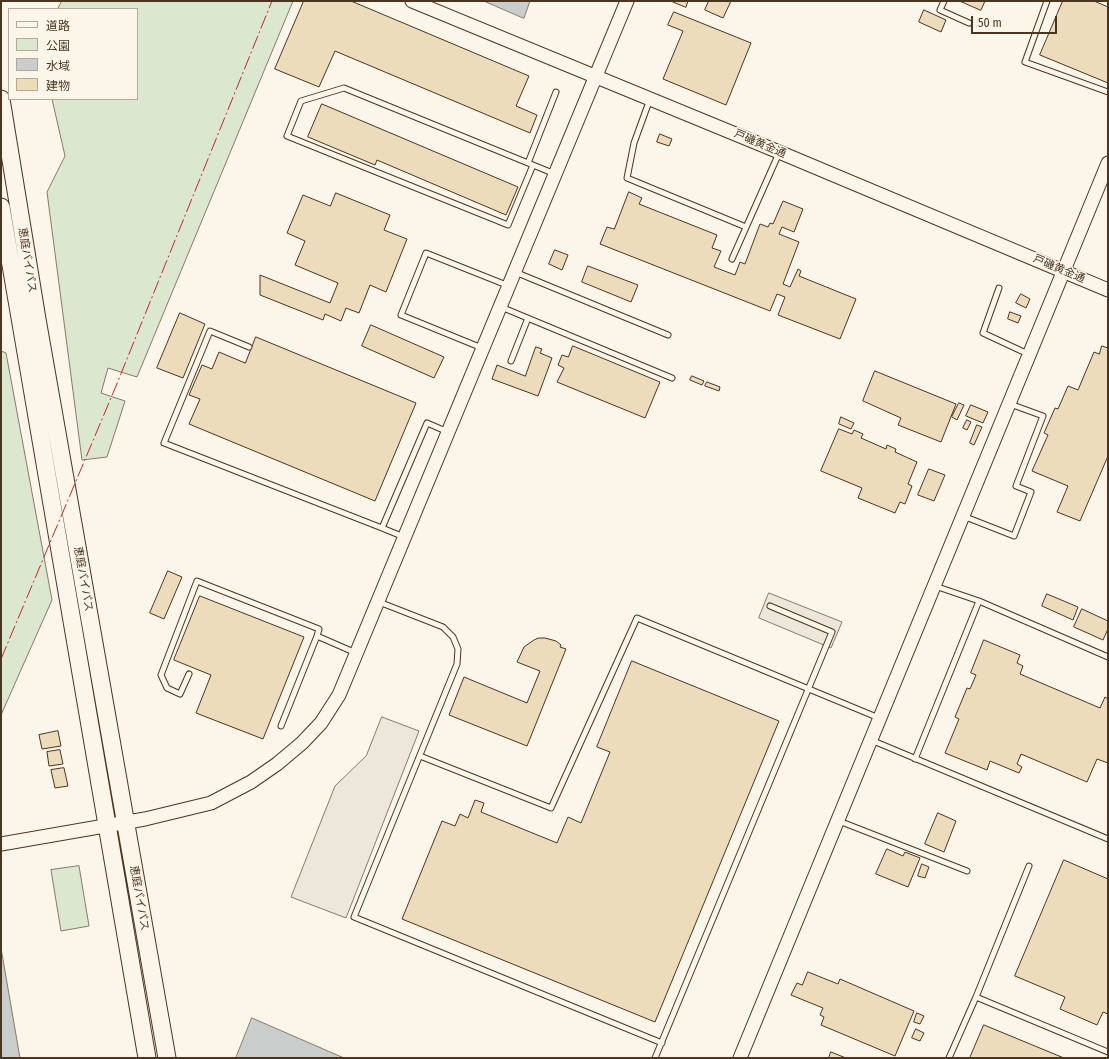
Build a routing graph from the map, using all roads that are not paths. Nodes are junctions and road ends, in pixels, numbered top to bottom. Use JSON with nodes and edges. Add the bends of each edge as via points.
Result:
{"nodes":[{"id":1,"x":412,"y":1,"type":"edge"},
{"id":2,"x":627,"y":1,"type":"edge"},
{"id":3,"x":944,"y":1,"type":"edge"},
{"id":4,"x":1047,"y":1,"type":"edge"},
{"id":5,"x":969,"y":23,"type":"dead end"},
{"id":6,"x":595,"y":76,"type":"junction"},
{"id":7,"x":556,"y":92,"type":"dead end"},
{"id":8,"x":1108,"y":92,"type":"edge"},
{"id":9,"x":650,"y":98,"type":"junction"},
{"id":10,"x":1,"y":99,"type":"edge"},
{"id":11,"x":779,"y":152,"type":"junction"},
{"id":12,"x":1108,"y":163,"type":"edge"},
{"id":13,"x":530,"y":164,"type":"junction"},
{"id":14,"x":555,"y":174,"type":"junction"},
{"id":15,"x":1,"y":207,"type":"edge"},
{"id":16,"x":746,"y":226,"type":"junction"},
{"id":17,"x":732,"y":259,"type":"dead end"},
{"id":18,"x":1063,"y":271,"type":"junction"},
{"id":19,"x":514,"y":272,"type":"junction"},
{"id":20,"x":509,"y":286,"type":"junction"},
{"id":21,"x":999,"y":288,"type":"dead end"},
{"id":22,"x":1108,"y":290,"type":"edge"},
{"id":23,"x":500,"y":306,"type":"junction"},
{"id":24,"x":528,"y":318,"type":"junction"},
{"id":25,"x":668,"y":335,"type":"dead end"},
{"id":26,"x":249,"y":348,"type":"dead end"},
{"id":27,"x":483,"y":348,"type":"junction"},
{"id":28,"x":1029,"y":354,"type":"junction"},
{"id":29,"x":511,"y":361,"type":"dead end"},
{"id":30,"x":672,"y":378,"type":"dead end"},
{"id":31,"x":1009,"y":403,"type":"junction"},
{"id":32,"x":448,"y":432,"type":"junction"},
{"id":33,"x":963,"y":516,"type":"junction"},
{"id":34,"x":382,"y":528,"type":"junction"},
{"id":35,"x":405,"y":537,"type":"junction"},
{"id":36,"x":935,"y":586,"type":"junction"},
{"id":37,"x":979,"y":601,"type":"junction"},
{"id":38,"x":378,"y":602,"type":"junction"},
{"id":39,"x":770,"y":606,"type":"dead end"},
{"id":40,"x":317,"y":636,"type":"junction"},
{"id":41,"x":357,"y":653,"type":"junction"},
{"id":42,"x":1108,"y":657,"type":"edge"},
{"id":43,"x":189,"y":674,"type":"dead end"},
{"id":44,"x":809,"y":689,"type":"junction"},
{"id":45,"x":880,"y":718,"type":"junction"},
{"id":46,"x":281,"y":726,"type":"dead end"},
{"id":47,"x":871,"y":740,"type":"junction"},
{"id":48,"x":420,"y":756,"type":"junction"},
{"id":49,"x":914,"y":758,"type":"junction"},
{"id":50,"x":838,"y":820,"type":"junction"},
{"id":51,"x":126,"y":823,"type":"junction"},
{"id":52,"x":106,"y":826,"type":"junction"},
{"id":53,"x":1108,"y":839,"type":"edge"},
{"id":54,"x":1,"y":844,"type":"edge"},
{"id":55,"x":1029,"y":866,"type":"dead end"},
{"id":56,"x":967,"y":871,"type":"dead end"},
{"id":57,"x":976,"y":997,"type":"junction"},
{"id":58,"x":662,"y":1043,"type":"junction"},
{"id":59,"x":1108,"y":1052,"type":"edge"},
{"id":60,"x":147,"y":1058,"type":"edge"},
{"id":61,"x":167,"y":1058,"type":"edge"},
{"id":62,"x":655,"y":1058,"type":"edge"},
{"id":63,"x":740,"y":1058,"type":"edge"},
{"id":64,"x":949,"y":1058,"type":"edge"}],
"edges":[{"from":1,"to":6,"type":"street","name":"戸磯黄金通"},
{"from":2,"to":6,"type":"street"},
{"from":3,"to":5,"type":"lane","via":[[940,10]]},
{"from":4,"to":8,"type":"lane","via":[[1024,62]]},
{"from":6,"to":9,"type":"street","name":"戸磯黄金通"},
{"from":6,"to":14,"type":"street"},
{"from":7,"to":13,"type":"lane"},
{"from":9,"to":11,"type":"street","name":"戸磯黄金通"},
{"from":9,"to":16,"type":"lane","via":[[634,143],[627,178]]},
{"from":10,"to":51,"type":"highway","name":"恵庭バイパス"},
{"from":11,"to":16,"type":"lane"},
{"from":11,"to":18,"type":"street","name":"戸磯黄金通"},
{"from":12,"to":18,"type":"street"},
{"from":13,"to":13,"type":"lane","via":[[508,225],[287,136],[301,101],[344,88]]},
{"from":13,"to":14,"type":"lane"},
{"from":14,"to":19,"type":"street"},
{"from":15,"to":52,"type":"highway","name":"恵庭バイパス"},
{"from":16,"to":17,"type":"lane"},
{"from":18,"to":22,"type":"street","name":"戸磯黄金通"},
{"from":18,"to":28,"type":"street"},
{"from":19,"to":20,"type":"street"},
{"from":19,"to":25,"type":"lane"},
{"from":20,"to":23,"type":"street"},
{"from":20,"to":27,"type":"lane","via":[[426,253],[401,315]]},
{"from":21,"to":28,"type":"lane","via":[[983,333]]},
{"from":23,"to":24,"type":"lane"},
{"from":23,"to":27,"type":"street"},
{"from":24,"to":29,"type":"lane"},
{"from":24,"to":30,"type":"lane"},
{"from":26,"to":34,"type":"lane","via":[[210,331],[164,443]]},
{"from":27,"to":32,"type":"street"},
{"from":28,"to":31,"type":"street"},
{"from":31,"to":33,"type":"street"},
{"from":31,"to":33,"type":"lane","via":[[1043,416],[1016,486],[1031,492],[1014,536]]},
{"from":32,"to":34,"type":"lane","via":[[427,423]]},
{"from":32,"to":35,"type":"street"},
{"from":33,"to":36,"type":"street"},
{"from":34,"to":35,"type":"lane"},
{"from":35,"to":38,"type":"street"},
{"from":36,"to":37,"type":"lane"},
{"from":36,"to":45,"type":"street"},
{"from":37,"to":42,"type":"lane"},
{"from":37,"to":49,"type":"lane"},
{"from":38,"to":41,"type":"street"},
{"from":38,"to":48,"type":"lane","via":[[443,627],[453,637],[458,649],[457,664]]},
{"from":39,"to":44,"type":"lane","via":[[832,632]]},
{"from":40,"to":41,"type":"lane"},
{"from":40,"to":43,"type":"lane","via":[[319,629],[197,581],[161,675],[167,688],[180,694]]},
{"from":40,"to":46,"type":"lane"},
{"from":41,"to":51,"type":"street","via":[[340,695],[321,723],[302,744],[277,764],[251,782],[211,803]]},
{"from":44,"to":45,"type":"lane"},
{"from":44,"to":48,"type":"lane","via":[[637,618],[551,808]]},
{"from":44,"to":58,"type":"lane"},
{"from":45,"to":47,"type":"street"},
{"from":47,"to":49,"type":"lane"},
{"from":47,"to":50,"type":"street"},
{"from":48,"to":58,"type":"lane","via":[[354,917]]},
{"from":49,"to":53,"type":"lane"},
{"from":50,"to":56,"type":"lane"},
{"from":50,"to":63,"type":"street"},
{"from":51,"to":52,"type":"street"},
{"from":51,"to":61,"type":"highway","name":"恵庭バイパス"},
{"from":52,"to":54,"type":"street"},
{"from":52,"to":60,"type":"highway","name":"恵庭バイパス"},
{"from":55,"to":57,"type":"lane"},
{"from":57,"to":59,"type":"lane"},
{"from":57,"to":64,"type":"lane"},
{"from":58,"to":62,"type":"lane"}]}
